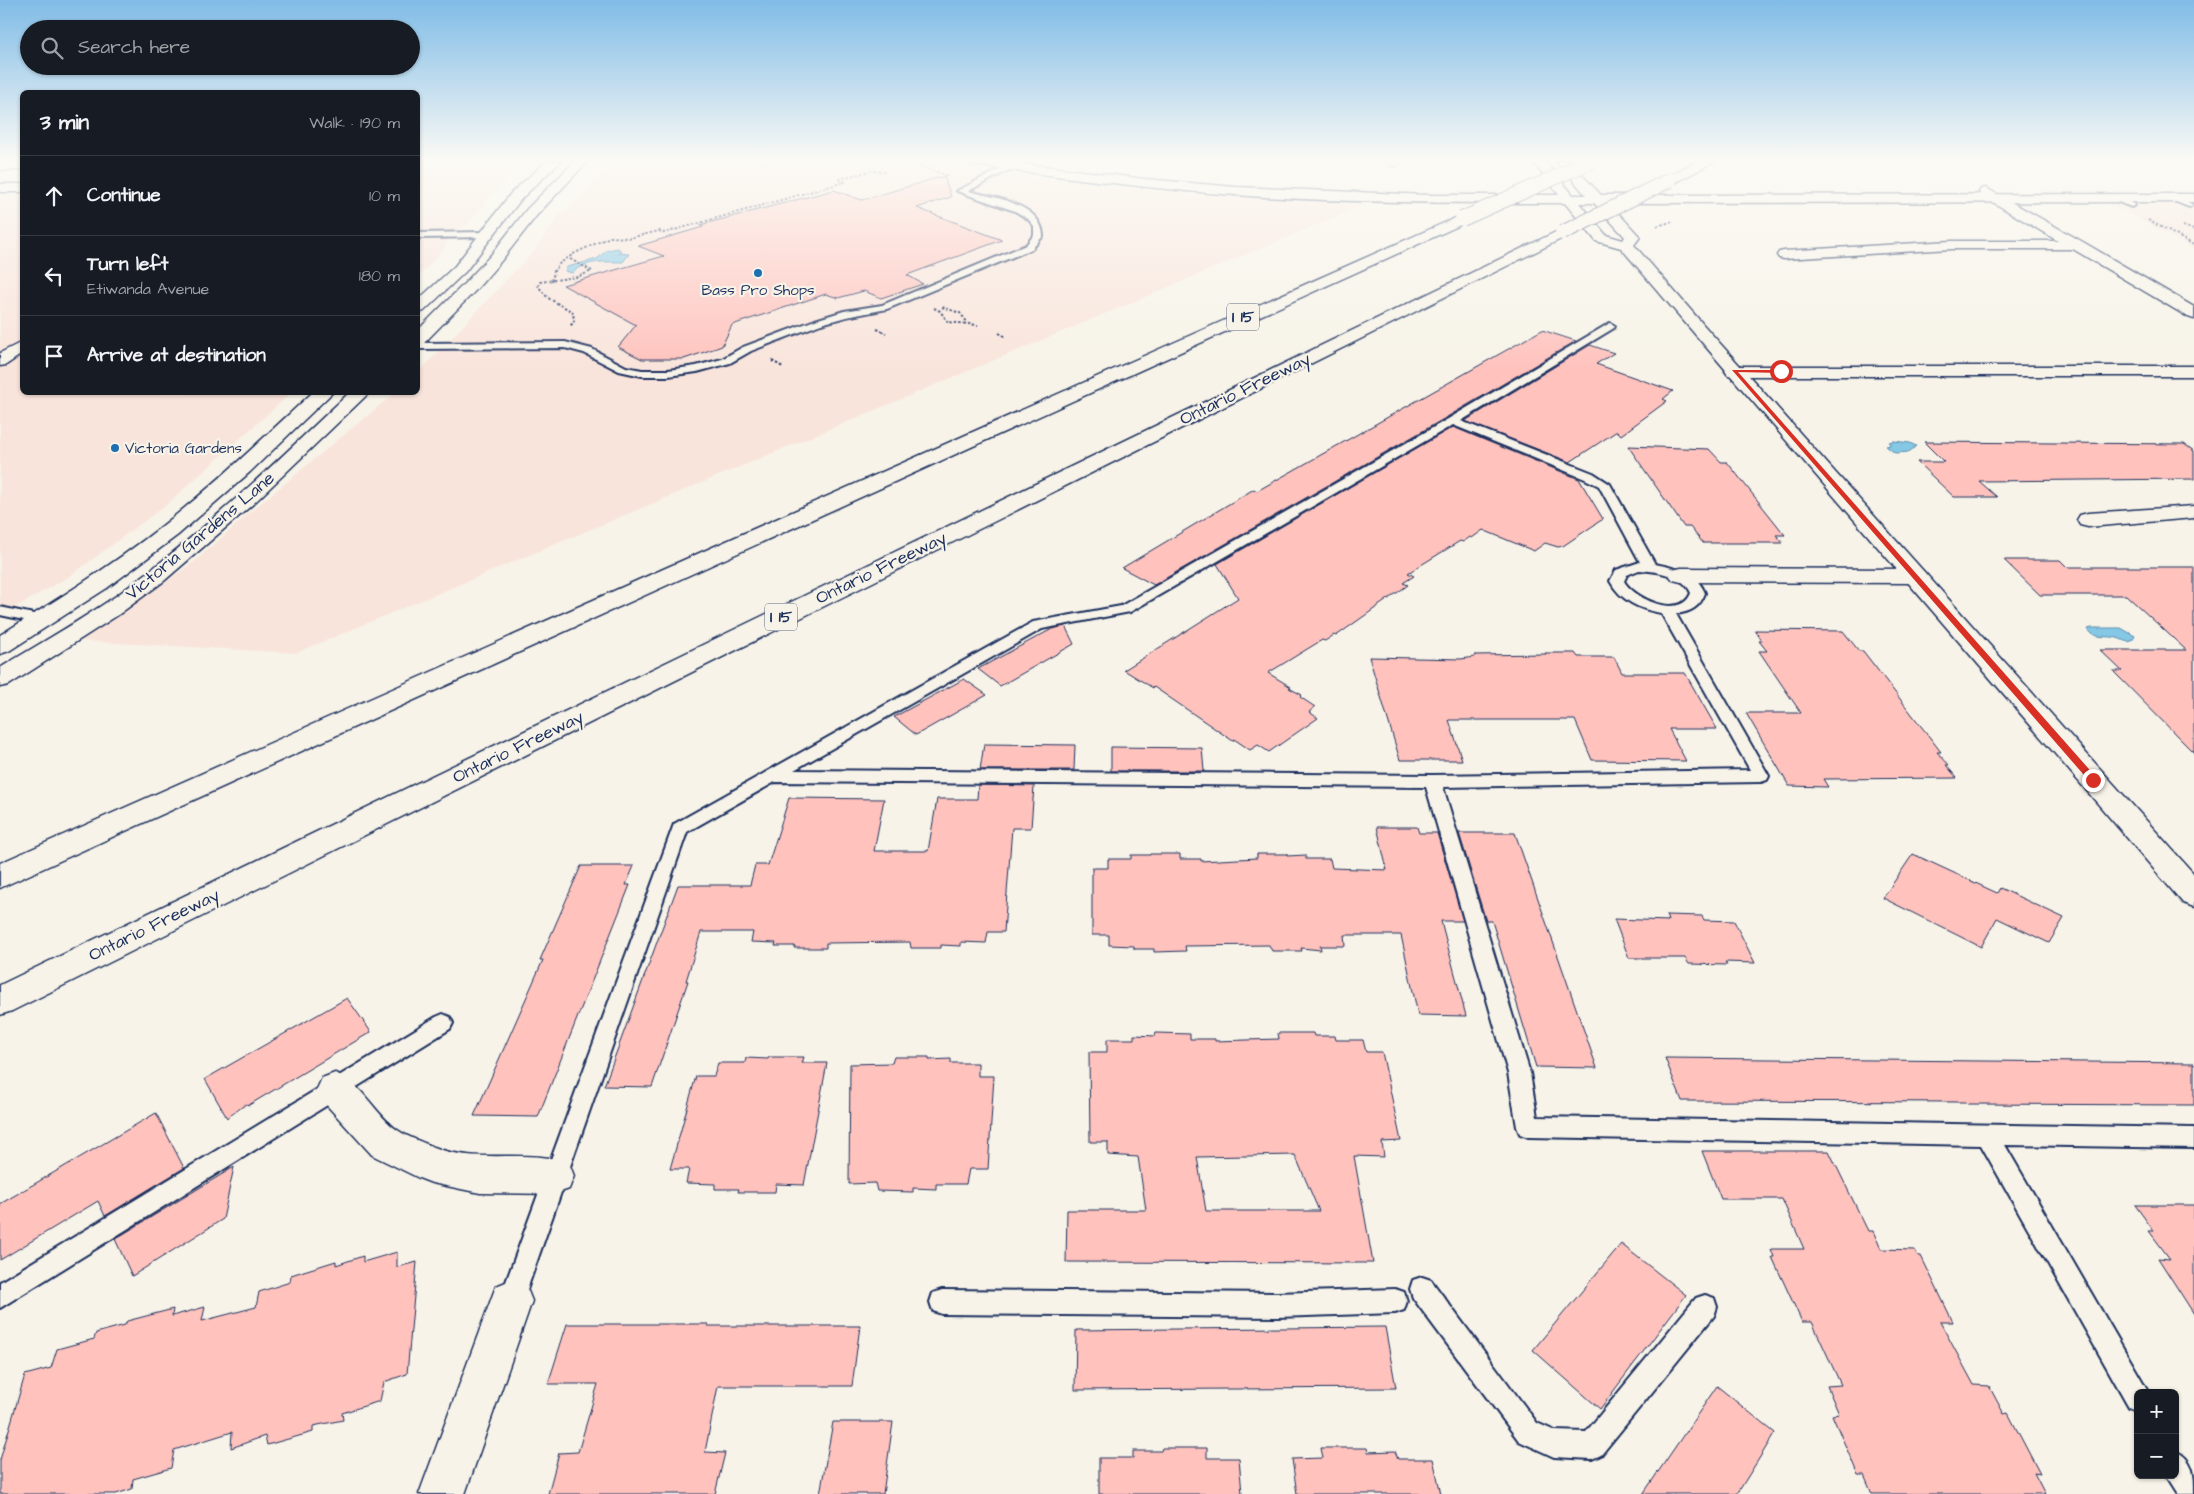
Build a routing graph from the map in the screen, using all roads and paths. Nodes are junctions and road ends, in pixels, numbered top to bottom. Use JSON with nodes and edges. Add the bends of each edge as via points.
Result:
{"nodes":[{"id":1,"x":489,"y":231,"type":"edge"},
{"id":2,"x":517,"y":231,"type":"edge"},
{"id":3,"x":672,"y":231,"type":"edge"},
{"id":4,"x":1040,"y":231,"type":"edge"},
{"id":5,"x":1436,"y":231,"type":"edge"},
{"id":6,"x":1567,"y":231,"type":"edge"},
{"id":7,"x":1595,"y":231,"type":"edge"},
{"id":8,"x":1627,"y":231,"type":"edge"},
{"id":9,"x":2053,"y":231,"type":"edge"},
{"id":10,"x":2167,"y":231,"type":"edge"},
{"id":11,"x":486,"y":235,"type":"junction"},
{"id":12,"x":420,"y":236,"type":"edge"},
{"id":13,"x":1626,"y":245,"type":"junction"},
{"id":14,"x":2078,"y":245,"type":"junction"},
{"id":15,"x":2194,"y":245,"type":"edge"},
{"id":16,"x":1784,"y":255,"type":"dead end"},
{"id":17,"x":570,"y":258,"type":"junction"},
{"id":18,"x":552,"y":281,"type":"junction"},
{"id":19,"x":420,"y":306,"type":"edge"},
{"id":20,"x":2194,"y":314,"type":"edge"},
{"id":21,"x":968,"y":323,"type":"junction"},
{"id":22,"x":978,"y":325,"type":"dead end"},
{"id":23,"x":1610,"y":326,"type":"dead end"},
{"id":24,"x":567,"y":330,"type":"dead end"},
{"id":25,"x":999,"y":334,"type":"dead end"},
{"id":26,"x":1006,"y":336,"type":"dead end"},
{"id":27,"x":420,"y":337,"type":"edge"},
{"id":28,"x":0,"y":344,"type":"edge"},
{"id":29,"x":20,"y":346,"type":"edge"},
{"id":30,"x":420,"y":346,"type":"edge"},
{"id":31,"x":20,"y":347,"type":"edge"},
{"id":32,"x":0,"y":362,"type":"edge"},
{"id":33,"x":1734,"y":371,"type":"junction"},
{"id":34,"x":2194,"y":372,"type":"edge"},
{"id":35,"x":321,"y":395,"type":"edge"},
{"id":36,"x":358,"y":395,"type":"edge"},
{"id":37,"x":1452,"y":421,"type":"junction"},
{"id":38,"x":2194,"y":512,"type":"edge"},
{"id":39,"x":2088,"y":520,"type":"dead end"},
{"id":40,"x":1649,"y":566,"type":"junction"},
{"id":41,"x":1681,"y":575,"type":"junction"},
{"id":42,"x":1923,"y":585,"type":"junction"},
{"id":43,"x":1697,"y":593,"type":"junction"},
{"id":44,"x":1666,"y":609,"type":"junction"},
{"id":45,"x":0,"y":611,"type":"edge"},
{"id":46,"x":43,"y":620,"type":"junction"},
{"id":47,"x":0,"y":646,"type":"edge"},
{"id":48,"x":0,"y":664,"type":"edge"},
{"id":49,"x":0,"y":679,"type":"edge"},
{"id":50,"x":770,"y":776,"type":"junction"},
{"id":51,"x":1432,"y":781,"type":"junction"},
{"id":52,"x":0,"y":876,"type":"edge"},
{"id":53,"x":2194,"y":895,"type":"edge"},
{"id":54,"x":0,"y":1001,"type":"edge"},
{"id":55,"x":443,"y":1024,"type":"dead end"},
{"id":56,"x":335,"y":1090,"type":"junction"},
{"id":57,"x":1987,"y":1135,"type":"junction"},
{"id":58,"x":2194,"y":1138,"type":"edge"},
{"id":59,"x":555,"y":1176,"type":"junction"},
{"id":60,"x":1422,"y":1289,"type":"dead end"},
{"id":61,"x":0,"y":1296,"type":"edge"},
{"id":62,"x":511,"y":1301,"type":"joint"},
{"id":63,"x":1395,"y":1301,"type":"dead end"},
{"id":64,"x":942,"y":1302,"type":"dead end"},
{"id":65,"x":1705,"y":1307,"type":"dead end"},
{"id":66,"x":2134,"y":1391,"type":"edge"},
{"id":67,"x":2179,"y":1471,"type":"edge"},
{"id":68,"x":442,"y":1494,"type":"edge"},
{"id":69,"x":2192,"y":1494,"type":"edge"}],
"edges":[{"from":1,"to":11,"type":"main road"},
{"from":2,"to":27,"type":"main road","via":[[470,288]]},
{"from":3,"to":17,"type":"path","via":[[629,238],[610,237]]},
{"from":4,"to":30,"type":"lane","via":[[1038,240],[1029,247],[884,307],[818,322],[747,349],[726,361],[697,369],[642,373],[623,369],[588,351],[565,345]]},
{"from":5,"to":52,"type":"main road","number":"I 15","bridge":true},
{"from":6,"to":54,"type":"main road","name":"Ontario Freeway","number":"I 15","bridge":true},
{"from":7,"to":13,"type":"main road","via":[[1601,238]]},
{"from":8,"to":13,"type":"main road","via":[[1633,237]]},
{"from":9,"to":14,"type":"main road"},
{"from":10,"to":15,"type":"path"},
{"from":11,"to":12,"type":"lane"},
{"from":11,"to":19,"type":"main road","via":[[460,269]]},
{"from":13,"to":33,"type":"main road"},
{"from":14,"to":16,"type":"main road","via":[[1951,245]]},
{"from":14,"to":20,"type":"main road"},
{"from":17,"to":18,"type":"path","via":[[556,268]]},
{"from":17,"to":18,"type":"path","via":[[592,271]]},
{"from":18,"to":24,"type":"path","via":[[540,282],[539,290],[573,312],[574,322]]},
{"from":21,"to":21,"type":"path","via":[[948,322],[940,311],[929,305],[960,313]]},
{"from":21,"to":22,"type":"path"},
{"from":23,"to":37,"type":"lane"},
{"from":25,"to":26,"type":"path"},
{"from":28,"to":29,"type":"main road"},
{"from":31,"to":32,"type":"main road"},
{"from":33,"to":34,"type":"main road"},
{"from":33,"to":42,"type":"main road"},
{"from":35,"to":46,"type":"main road","name":"Victoria Gardens Lane","via":[[193,513]]},
{"from":36,"to":49,"type":"main road","name":"Victoria Gardens Lane","via":[[181,556],[124,600]]},
{"from":37,"to":40,"type":"lane","via":[[1604,484]]},
{"from":37,"to":50,"type":"lane","via":[[1125,609],[1038,625]]},
{"from":38,"to":39,"type":"main road"},
{"from":40,"to":41,"type":"lane"},
{"from":40,"to":44,"type":"lane","via":[[1622,571],[1617,581],[1619,588],[1638,602]]},
{"from":41,"to":42,"type":"main road"},
{"from":41,"to":43,"type":"lane"},
{"from":42,"to":43,"type":"main road"},
{"from":42,"to":53,"type":"main road"},
{"from":43,"to":44,"type":"lane","via":[[1690,606]]},
{"from":44,"to":51,"type":"lane","via":[[1762,776]]},
{"from":45,"to":46,"type":"lane"},
{"from":46,"to":47,"type":"main road","name":"Victoria Gardens Lane"},
{"from":46,"to":48,"type":"main road","via":[[52,625],[47,633]]},
{"from":50,"to":51,"type":"lane"},
{"from":50,"to":59,"type":"lane","via":[[680,828]]},
{"from":51,"to":57,"type":"lane","via":[[1519,1072],[1528,1127]]},
{"from":55,"to":56,"type":"lane"},
{"from":56,"to":59,"type":"main road","via":[[385,1144],[432,1165],[480,1175]]},
{"from":56,"to":61,"type":"lane"},
{"from":57,"to":58,"type":"lane"},
{"from":57,"to":66,"type":"lane"},
{"from":59,"to":62,"type":"lane"},
{"from":60,"to":65,"type":"lane","via":[[1528,1432],[1554,1444],[1592,1446]]},
{"from":62,"to":68,"type":"main road"},
{"from":63,"to":64,"type":"lane","via":[[1277,1305]]},
{"from":67,"to":69,"type":"lane"}]}
